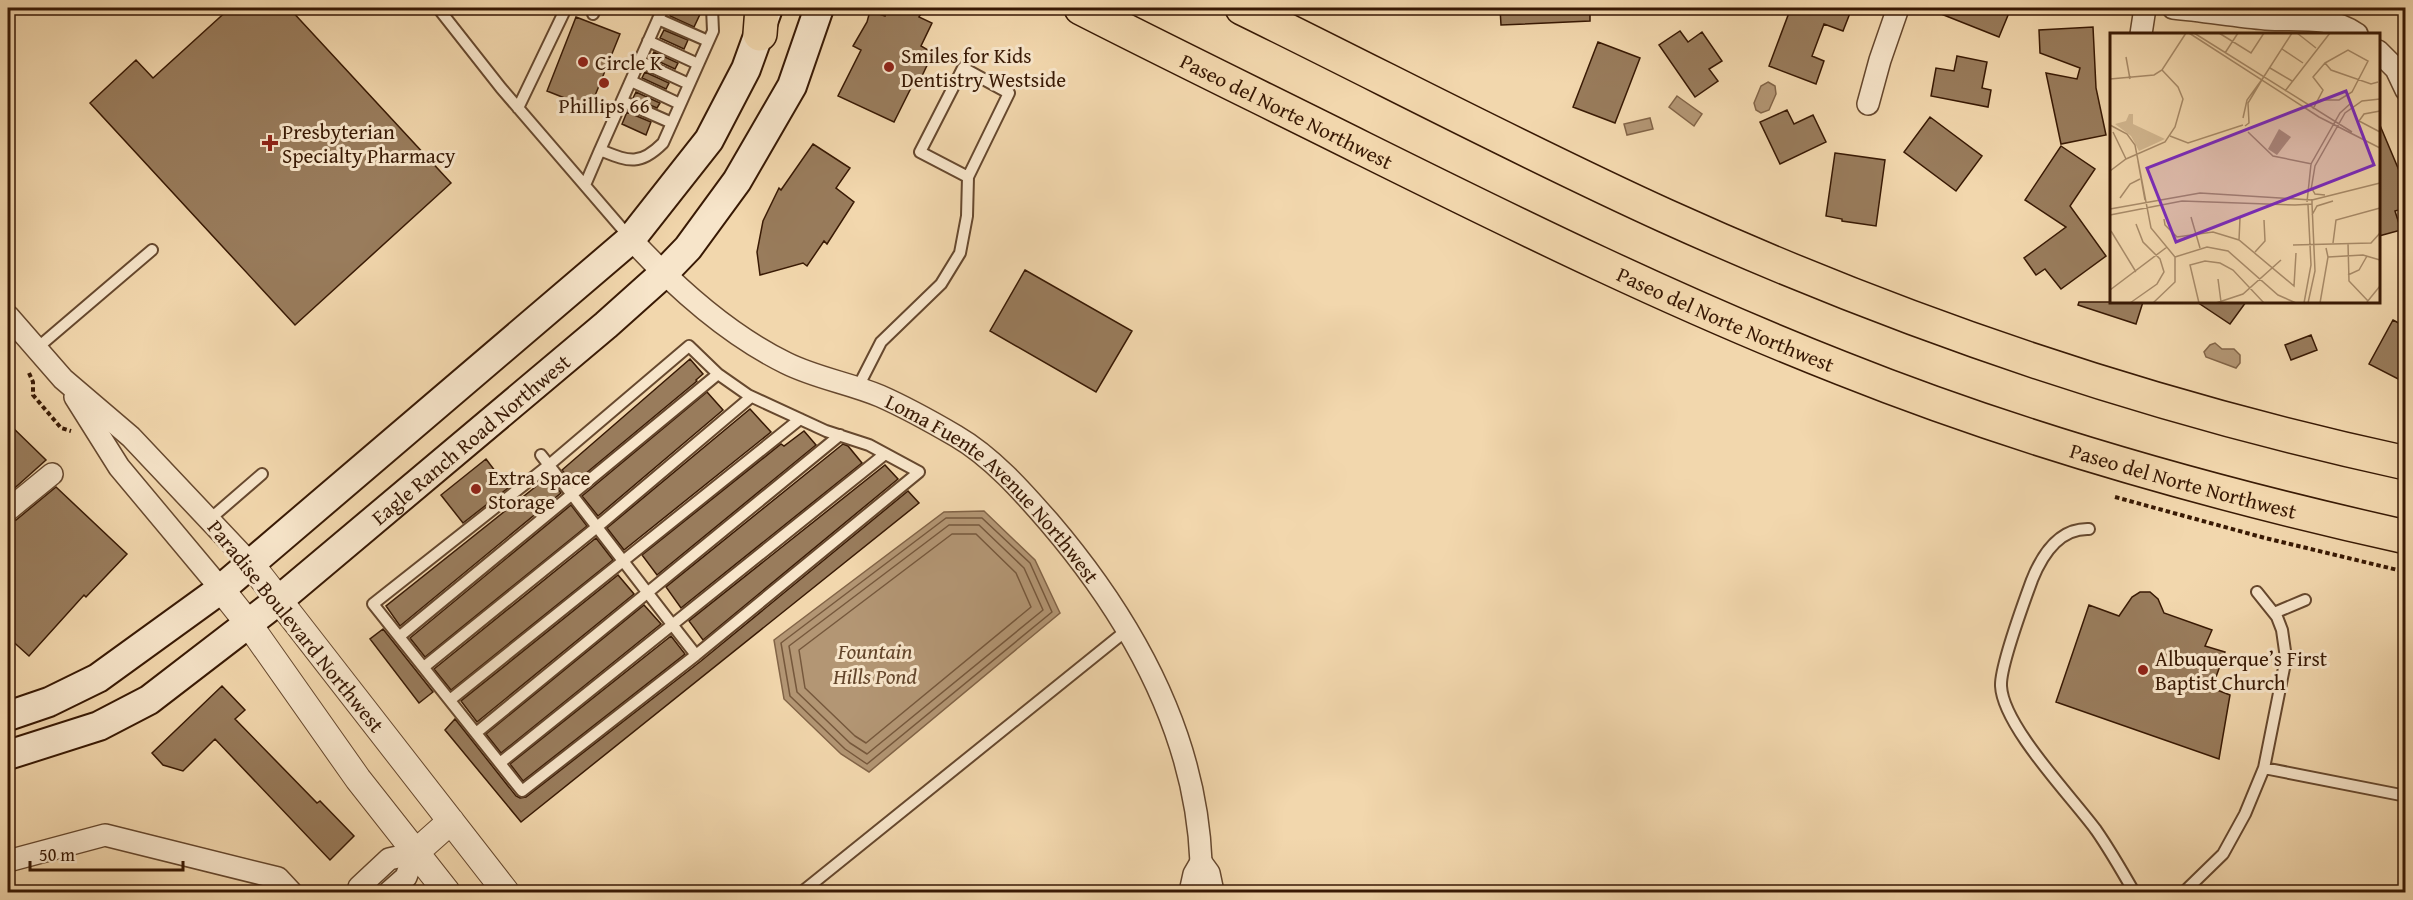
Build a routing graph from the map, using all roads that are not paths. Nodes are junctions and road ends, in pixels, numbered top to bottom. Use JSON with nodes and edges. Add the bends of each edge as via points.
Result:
{"nodes":[{"id":1,"x":438,"y":8,"type":"edge"},
{"id":2,"x":566,"y":8,"type":"edge"},
{"id":3,"x":663,"y":8,"type":"edge"},
{"id":4,"x":712,"y":8,"type":"edge"},
{"id":5,"x":819,"y":8,"type":"edge"},
{"id":6,"x":1081,"y":8,"type":"edge"},
{"id":7,"x":1242,"y":8,"type":"edge"},
{"id":8,"x":1898,"y":8,"type":"edge"},
{"id":9,"x":2145,"y":8,"type":"edge"},
{"id":10,"x":2173,"y":8,"type":"edge"},
{"id":11,"x":763,"y":16,"type":"edge"},
{"id":12,"x":658,"y":19,"type":"junction"},
{"id":13,"x":2141,"y":33,"type":"edge"},
{"id":14,"x":2355,"y":33,"type":"edge"},
{"id":15,"x":648,"y":41,"type":"junction"},
{"id":16,"x":708,"y":41,"type":"junction"},
{"id":17,"x":2380,"y":52,"type":"edge"},
{"id":18,"x":639,"y":61,"type":"junction"},
{"id":19,"x":698,"y":64,"type":"junction"},
{"id":20,"x":631,"y":81,"type":"junction"},
{"id":21,"x":689,"y":84,"type":"junction"},
{"id":22,"x":2406,"y":90,"type":"edge"},
{"id":23,"x":622,"y":101,"type":"junction"},
{"id":24,"x":680,"y":104,"type":"junction"},
{"id":25,"x":1868,"y":104,"type":"dead end"},
{"id":26,"x":519,"y":108,"type":"junction"},
{"id":27,"x":672,"y":123,"type":"junction"},
{"id":28,"x":600,"y":150,"type":"junction"},
{"id":29,"x":968,"y":177,"type":"junction"},
{"id":30,"x":585,"y":185,"type":"junction"},
{"id":31,"x":631,"y":239,"type":"junction"},
{"id":32,"x":152,"y":250,"type":"dead end"},
{"id":33,"x":663,"y":274,"type":"junction"},
{"id":34,"x":8,"y":316,"type":"edge"},
{"id":35,"x":36,"y":349,"type":"junction"},
{"id":36,"x":718,"y":374,"type":"junction"},
{"id":37,"x":63,"y":379,"type":"junction"},
{"id":38,"x":857,"y":389,"type":"junction"},
{"id":39,"x":752,"y":397,"type":"junction"},
{"id":40,"x":800,"y":419,"type":"junction"},
{"id":41,"x":840,"y":435,"type":"junction"},
{"id":42,"x":885,"y":454,"type":"junction"},
{"id":43,"x":541,"y":455,"type":"dead end"},
{"id":44,"x":2406,"y":463,"type":"edge"},
{"id":45,"x":549,"y":465,"type":"junction"},
{"id":46,"x":52,"y":474,"type":"dead end"},
{"id":47,"x":262,"y":474,"type":"dead end"},
{"id":48,"x":571,"y":496,"type":"junction"},
{"id":49,"x":8,"y":510,"type":"edge"},
{"id":50,"x":210,"y":519,"type":"junction"},
{"id":51,"x":597,"y":527,"type":"junction"},
{"id":52,"x":2089,"y":529,"type":"dead end"},
{"id":53,"x":2406,"y":537,"type":"edge"},
{"id":54,"x":623,"y":561,"type":"junction"},
{"id":55,"x":250,"y":563,"type":"junction"},
{"id":56,"x":221,"y":589,"type":"junction"},
{"id":57,"x":2257,"y":592,"type":"dead end"},
{"id":58,"x":648,"y":593,"type":"junction"},
{"id":59,"x":279,"y":600,"type":"junction"},
{"id":60,"x":2305,"y":600,"type":"dead end"},
{"id":61,"x":2274,"y":613,"type":"junction"},
{"id":62,"x":248,"y":623,"type":"junction"},
{"id":63,"x":672,"y":625,"type":"junction"},
{"id":64,"x":1127,"y":630,"type":"junction"},
{"id":65,"x":400,"y":636,"type":"junction"},
{"id":66,"x":696,"y":655,"type":"junction"},
{"id":67,"x":424,"y":667,"type":"junction"},
{"id":68,"x":450,"y":700,"type":"junction"},
{"id":69,"x":8,"y":716,"type":"edge"},
{"id":70,"x":476,"y":732,"type":"junction"},
{"id":71,"x":8,"y":755,"type":"edge"},
{"id":72,"x":500,"y":763,"type":"junction"},
{"id":73,"x":2264,"y":768,"type":"junction"},
{"id":74,"x":2406,"y":796,"type":"edge"},
{"id":75,"x":451,"y":821,"type":"junction"},
{"id":76,"x":415,"y":853,"type":"junction"},
{"id":77,"x":8,"y":861,"type":"edge"},
{"id":78,"x":1201,"y":862,"type":"junction"},
{"id":79,"x":291,"y":892,"type":"edge"},
{"id":80,"x":358,"y":892,"type":"edge"},
{"id":81,"x":389,"y":892,"type":"edge"},
{"id":82,"x":447,"y":892,"type":"edge"},
{"id":83,"x":506,"y":892,"type":"edge"},
{"id":84,"x":802,"y":892,"type":"edge"},
{"id":85,"x":1190,"y":892,"type":"edge"},
{"id":86,"x":1213,"y":892,"type":"edge"},
{"id":87,"x":2134,"y":892,"type":"edge"},
{"id":88,"x":2184,"y":892,"type":"edge"}],
"edges":[{"from":1,"to":26,"type":"lane"},
{"from":2,"to":26,"type":"lane"},
{"from":3,"to":12,"type":"lane"},
{"from":4,"to":16,"type":"lane","via":[[713,31]]},
{"from":5,"to":33,"type":"main road","name":"Eagle Ranch Road Northwest","via":[[792,86],[742,172],[688,248]]},
{"from":6,"to":53,"type":"main road","name":"Paseo del Norte Northwest","via":[[1544,238],[1728,322],[1844,369],[1965,414],[2196,487]]},
{"from":7,"to":44,"type":"main road","via":[[1668,216],[1859,297],[2121,387],[2300,438]]},
{"from":8,"to":25,"type":"street"},
{"from":9,"to":13,"type":"street"},
{"from":10,"to":14,"type":"street","via":[[2268,19],[2315,19]]},
{"from":11,"to":31,"type":"main road","via":[[746,69],[709,140]]},
{"from":12,"to":15,"type":"lane"},
{"from":12,"to":16,"type":"lane"},
{"from":15,"to":18,"type":"lane"},
{"from":15,"to":19,"type":"lane"},
{"from":16,"to":19,"type":"lane"},
{"from":17,"to":22,"type":"street","via":[[2396,69]]},
{"from":18,"to":20,"type":"lane"},
{"from":18,"to":21,"type":"lane"},
{"from":19,"to":21,"type":"lane"},
{"from":20,"to":23,"type":"lane"},
{"from":20,"to":24,"type":"lane"},
{"from":21,"to":24,"type":"lane"},
{"from":23,"to":27,"type":"lane"},
{"from":23,"to":28,"type":"lane"},
{"from":24,"to":27,"type":"lane"},
{"from":26,"to":30,"type":"lane"},
{"from":27,"to":28,"type":"lane","via":[[663,143],[640,159],[627,161]]},
{"from":28,"to":30,"type":"lane"},
{"from":29,"to":29,"type":"lane","via":[[1009,93],[963,68],[920,152]]},
{"from":29,"to":38,"type":"lane","via":[[967,216],[960,253],[941,284],[881,342]]},
{"from":30,"to":31,"type":"lane"},
{"from":31,"to":33,"type":"street","name":"Loma Fuente Avenue Northwest"},
{"from":31,"to":55,"type":"main road"},
{"from":32,"to":35,"type":"lane"},
{"from":33,"to":38,"type":"street","name":"Loma Fuente Avenue Northwest","via":[[763,350],[808,373]]},
{"from":33,"to":59,"type":"main road","name":"Eagle Ranch Road Northwest"},
{"from":34,"to":35,"type":"street","name":"Paradise Boulevard Northwest"},
{"from":35,"to":37,"type":"street","name":"Paradise Boulevard Northwest"},
{"from":36,"to":39,"type":"lane"},
{"from":36,"to":45,"type":"lane","via":[[689,346]]},
{"from":36,"to":48,"type":"lane"},
{"from":37,"to":50,"type":"street","name":"Paradise Boulevard Northwest","via":[[131,437]]},
{"from":37,"to":56,"type":"street","name":"Paradise Boulevard Northwest","via":[[119,467]]},
{"from":38,"to":64,"type":"street","name":"Loma Fuente Avenue Northwest","via":[[879,396],[958,437],[986,458],[1061,537],[1102,589]]},
{"from":39,"to":40,"type":"lane"},
{"from":39,"to":51,"type":"lane"},
{"from":40,"to":41,"type":"lane"},
{"from":40,"to":54,"type":"lane"},
{"from":41,"to":42,"type":"lane"},
{"from":41,"to":58,"type":"lane"},
{"from":42,"to":63,"type":"lane"},
{"from":42,"to":66,"type":"lane","via":[[920,472]]},
{"from":43,"to":45,"type":"lane"},
{"from":45,"to":48,"type":"lane"},
{"from":45,"to":65,"type":"lane","via":[[373,604]]},
{"from":46,"to":49,"type":"street"},
{"from":47,"to":50,"type":"lane"},
{"from":48,"to":51,"type":"lane"},
{"from":48,"to":65,"type":"lane"},
{"from":50,"to":55,"type":"street","name":"Paradise Boulevard Northwest"},
{"from":51,"to":54,"type":"lane"},
{"from":51,"to":67,"type":"lane"},
{"from":52,"to":87,"type":"lane","via":[[2067,535],[2044,554],[2003,668],[2001,689],[2020,731],[2096,830]]},
{"from":54,"to":58,"type":"lane"},
{"from":54,"to":68,"type":"lane"},
{"from":55,"to":56,"type":"main road"},
{"from":55,"to":59,"type":"street","name":"Paradise Boulevard Northwest"},
{"from":56,"to":62,"type":"street","name":"Paradise Boulevard Northwest"},
{"from":56,"to":69,"type":"main road","via":[[98,678],[49,702]]},
{"from":57,"to":61,"type":"lane"},
{"from":58,"to":63,"type":"lane"},
{"from":58,"to":70,"type":"lane"},
{"from":59,"to":62,"type":"main road","name":"Eagle Ranch Road Northwest"},
{"from":59,"to":75,"type":"street","name":"Paradise Boulevard Northwest"},
{"from":60,"to":61,"type":"lane"},
{"from":61,"to":73,"type":"lane","via":[[2282,630],[2286,658]]},
{"from":62,"to":71,"type":"main road","name":"Eagle Ranch Road Northwest","via":[[148,700],[99,726]]},
{"from":62,"to":76,"type":"street","name":"Paradise Boulevard Northwest"},
{"from":63,"to":66,"type":"lane"},
{"from":63,"to":72,"type":"lane"},
{"from":64,"to":78,"type":"street","name":"Loma Fuente Avenue Northwest","via":[[1164,702],[1185,758],[1197,815]]},
{"from":64,"to":84,"type":"lane"},
{"from":65,"to":67,"type":"lane"},
{"from":66,"to":72,"type":"lane","via":[[522,791]]},
{"from":67,"to":68,"type":"lane"},
{"from":68,"to":70,"type":"lane"},
{"from":70,"to":72,"type":"lane"},
{"from":73,"to":74,"type":"lane"},
{"from":73,"to":88,"type":"lane","via":[[2223,854]]},
{"from":75,"to":76,"type":"street"},
{"from":75,"to":83,"type":"street","name":"Paradise Boulevard Northwest"},
{"from":76,"to":80,"type":"street","via":[[389,859],[359,886]]},
{"from":76,"to":81,"type":"street","via":[[406,877]]},
{"from":76,"to":82,"type":"street","name":"Paradise Boulevard Northwest"},
{"from":77,"to":79,"type":"street","via":[[105,836],[278,878]]},
{"from":78,"to":85,"type":"street","name":"Loma Fuente Avenue Northwest"},
{"from":78,"to":86,"type":"street","name":"Loma Fuente Avenue Northwest","via":[[1209,873]]}]}
